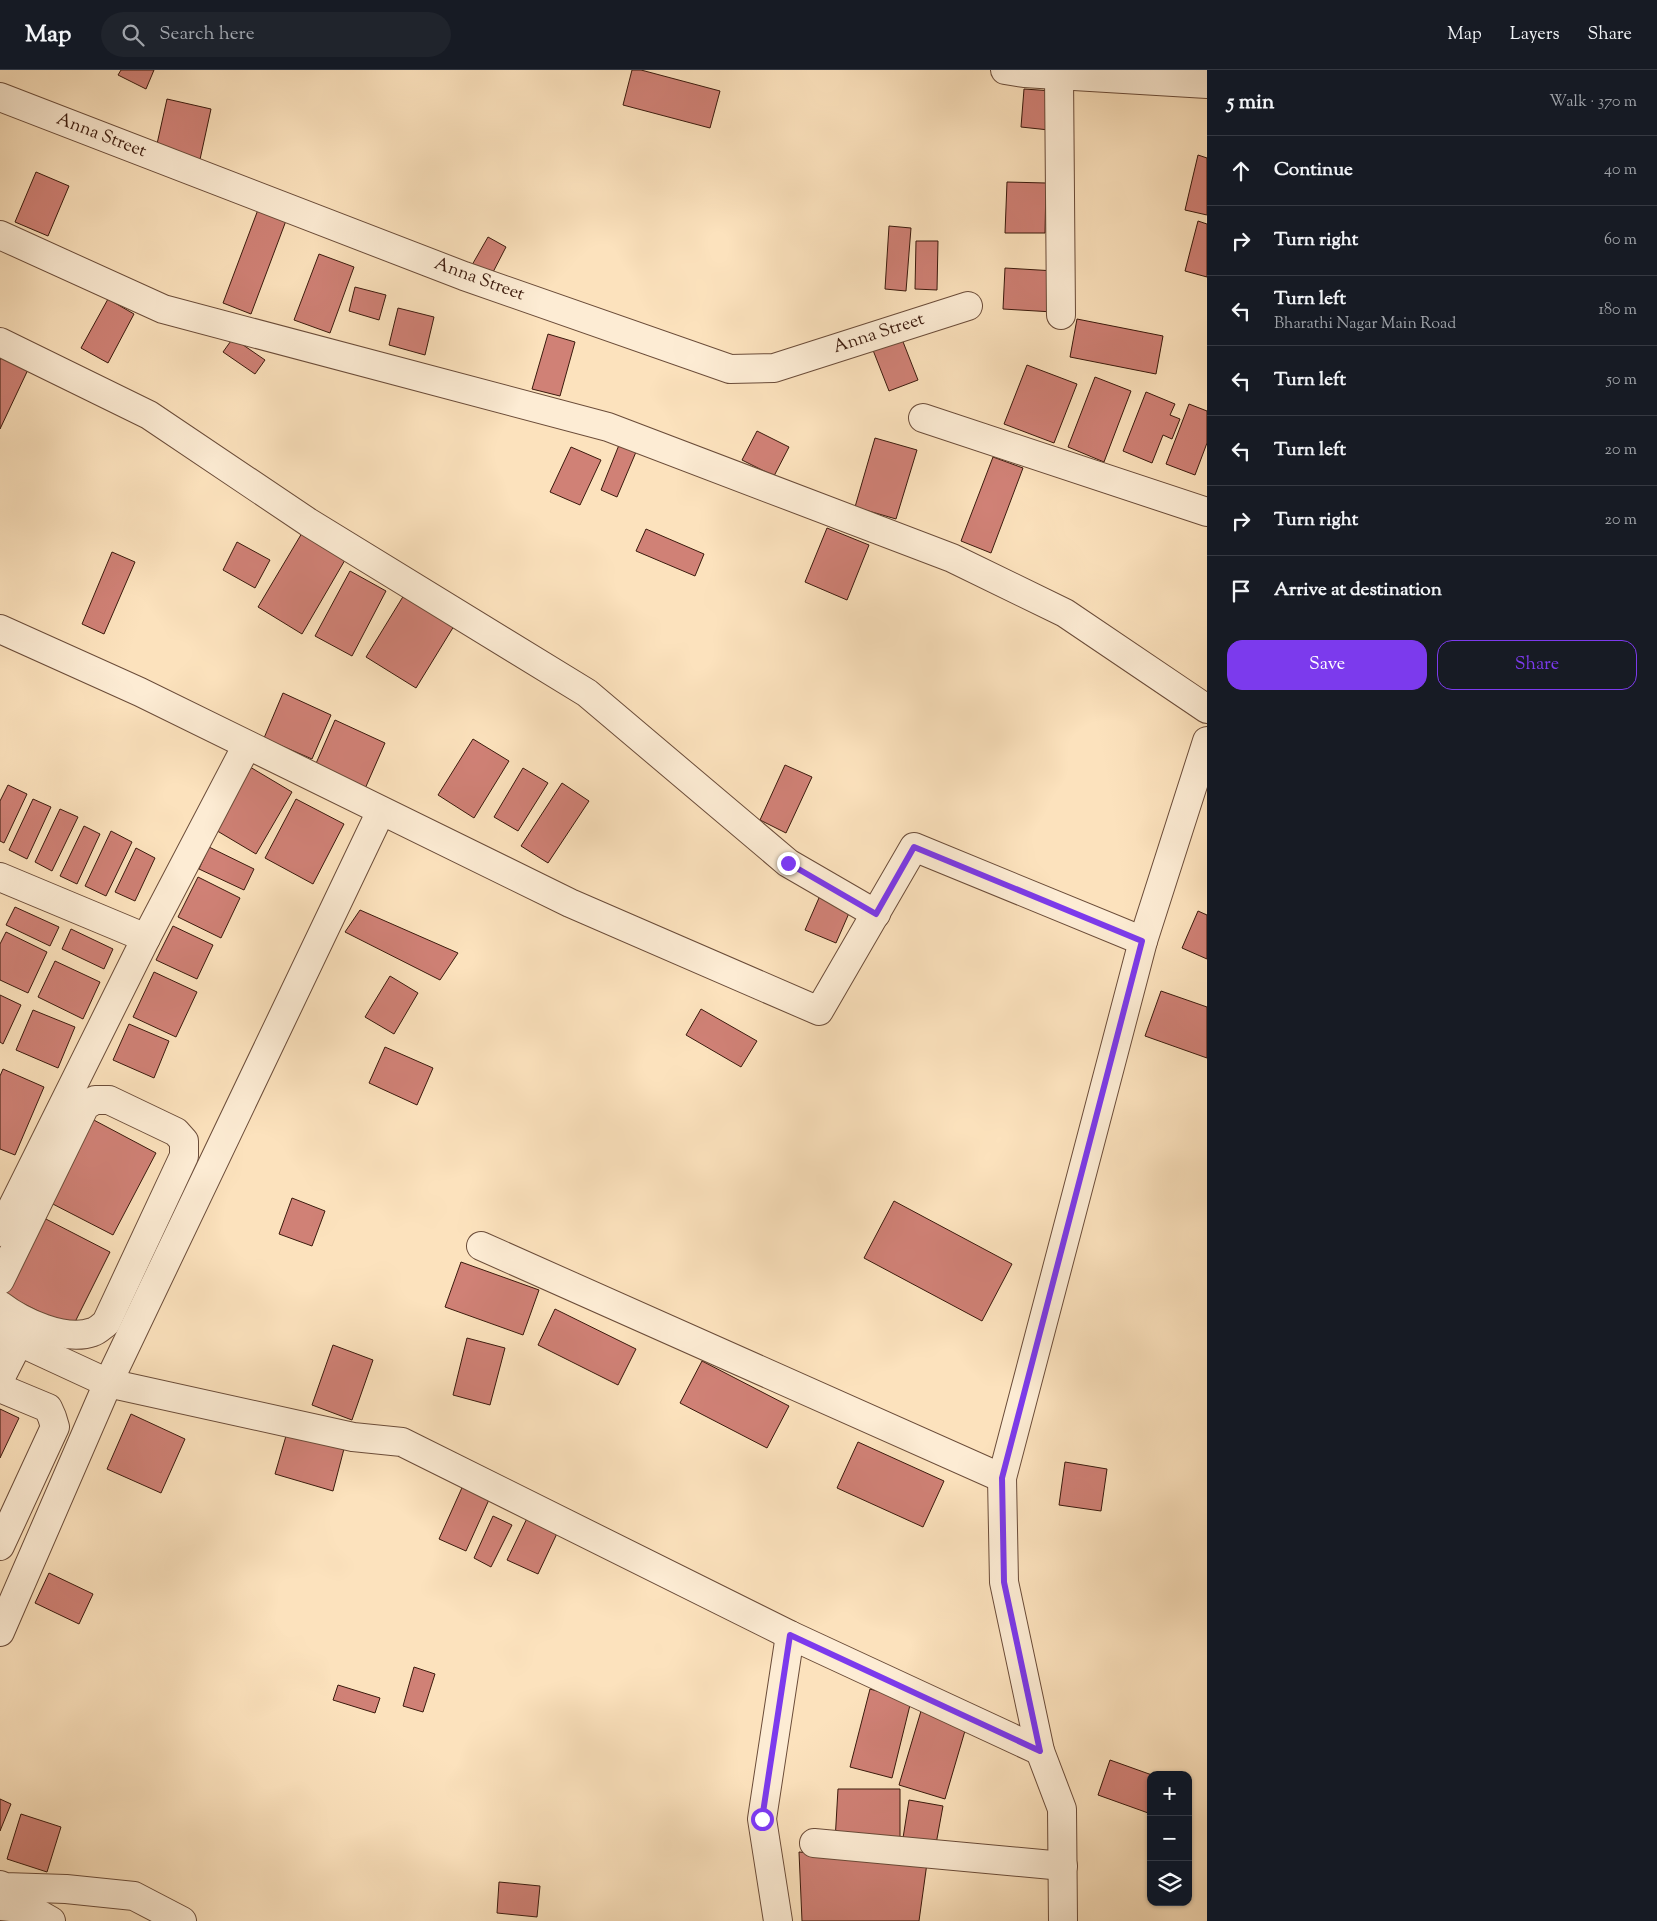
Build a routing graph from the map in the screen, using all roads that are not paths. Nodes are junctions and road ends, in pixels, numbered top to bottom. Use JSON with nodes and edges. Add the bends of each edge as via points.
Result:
{"nodes":[{"id":1,"x":1018,"y":71,"type":"edge"},
{"id":2,"x":1058,"y":76,"type":"junction"},
{"id":3,"x":1207,"y":84,"type":"edge"},
{"id":4,"x":0,"y":97,"type":"edge"},
{"id":5,"x":0,"y":235,"type":"edge"},
{"id":6,"x":968,"y":306,"type":"dead end"},
{"id":7,"x":1061,"y":315,"type":"dead end"},
{"id":8,"x":0,"y":342,"type":"edge"},
{"id":9,"x":922,"y":418,"type":"dead end"},
{"id":10,"x":1207,"y":512,"type":"edge"},
{"id":11,"x":0,"y":629,"type":"edge"},
{"id":12,"x":1207,"y":709,"type":"edge"},
{"id":13,"x":1207,"y":741,"type":"edge"},
{"id":14,"x":247,"y":745,"type":"junction"},
{"id":15,"x":381,"y":811,"type":"junction"},
{"id":16,"x":2,"y":882,"type":"edge"},
{"id":17,"x":876,"y":914,"type":"junction"},
{"id":18,"x":146,"y":938,"type":"junction"},
{"id":19,"x":1142,"y":941,"type":"junction"},
{"id":20,"x":0,"y":1232,"type":"edge"},
{"id":21,"x":481,"y":1246,"type":"dead end"},
{"id":22,"x":0,"y":1280,"type":"edge"},
{"id":23,"x":0,"y":1305,"type":"edge"},
{"id":24,"x":16,"y":1332,"type":"edge"},
{"id":25,"x":0,"y":1380,"type":"edge"},
{"id":26,"x":108,"y":1382,"type":"junction"},
{"id":27,"x":0,"y":1388,"type":"edge"},
{"id":28,"x":1002,"y":1478,"type":"junction"},
{"id":29,"x":0,"y":1546,"type":"edge"},
{"id":30,"x":0,"y":1632,"type":"edge"},
{"id":31,"x":790,"y":1635,"type":"junction"},
{"id":32,"x":1040,"y":1751,"type":"junction"},
{"id":33,"x":814,"y":1844,"type":"dead end"},
{"id":34,"x":1063,"y":1866,"type":"junction"},
{"id":35,"x":0,"y":1885,"type":"edge"},
{"id":36,"x":0,"y":1906,"type":"edge"},
{"id":37,"x":51,"y":1921,"type":"edge"},
{"id":38,"x":182,"y":1921,"type":"edge"},
{"id":39,"x":778,"y":1921,"type":"edge"},
{"id":40,"x":1063,"y":1921,"type":"edge"}],
"edges":[{"from":1,"to":2,"type":"street"},
{"from":2,"to":3,"type":"street"},
{"from":2,"to":7,"type":"street"},
{"from":4,"to":6,"type":"street","name":"Anna Street","via":[[464,276],[730,369],[774,368]]},
{"from":5,"to":12,"type":"street","via":[[163,309],[608,427],[952,558],[1065,613]]},
{"from":8,"to":17,"type":"street","via":[[149,415],[308,522],[587,694],[788,863]]},
{"from":9,"to":10,"type":"street"},
{"from":11,"to":14,"type":"street"},
{"from":13,"to":19,"type":"street"},
{"from":14,"to":15,"type":"street"},
{"from":14,"to":18,"type":"street"},
{"from":15,"to":17,"type":"street","via":[[570,903],[819,1011]]},
{"from":15,"to":26,"type":"street"},
{"from":16,"to":18,"type":"street"},
{"from":17,"to":19,"type":"street","via":[[914,847]]},
{"from":18,"to":20,"type":"street"},
{"from":19,"to":28,"type":"street"},
{"from":21,"to":28,"type":"street"},
{"from":22,"to":24,"type":"street","via":[[85,1106],[96,1100],[109,1100],[176,1132],[184,1141],[184,1156],[106,1323],[94,1332],[78,1335]]},
{"from":23,"to":24,"type":"street"},
{"from":24,"to":25,"type":"street"},
{"from":24,"to":26,"type":"street"},
{"from":26,"to":30,"type":"street"},
{"from":26,"to":31,"type":"street","via":[[353,1437],[402,1442]]},
{"from":27,"to":29,"type":"street","via":[[48,1408],[55,1427]]},
{"from":28,"to":32,"type":"street","via":[[1004,1582]]},
{"from":31,"to":32,"type":"street"},
{"from":31,"to":39,"type":"street","via":[[762,1819]]},
{"from":32,"to":34,"type":"street","via":[[1062,1809]]},
{"from":33,"to":34,"type":"street"},
{"from":34,"to":40,"type":"street"},
{"from":35,"to":38,"type":"street","via":[[134,1896]]},
{"from":36,"to":37,"type":"street","via":[[30,1909]]}]}
